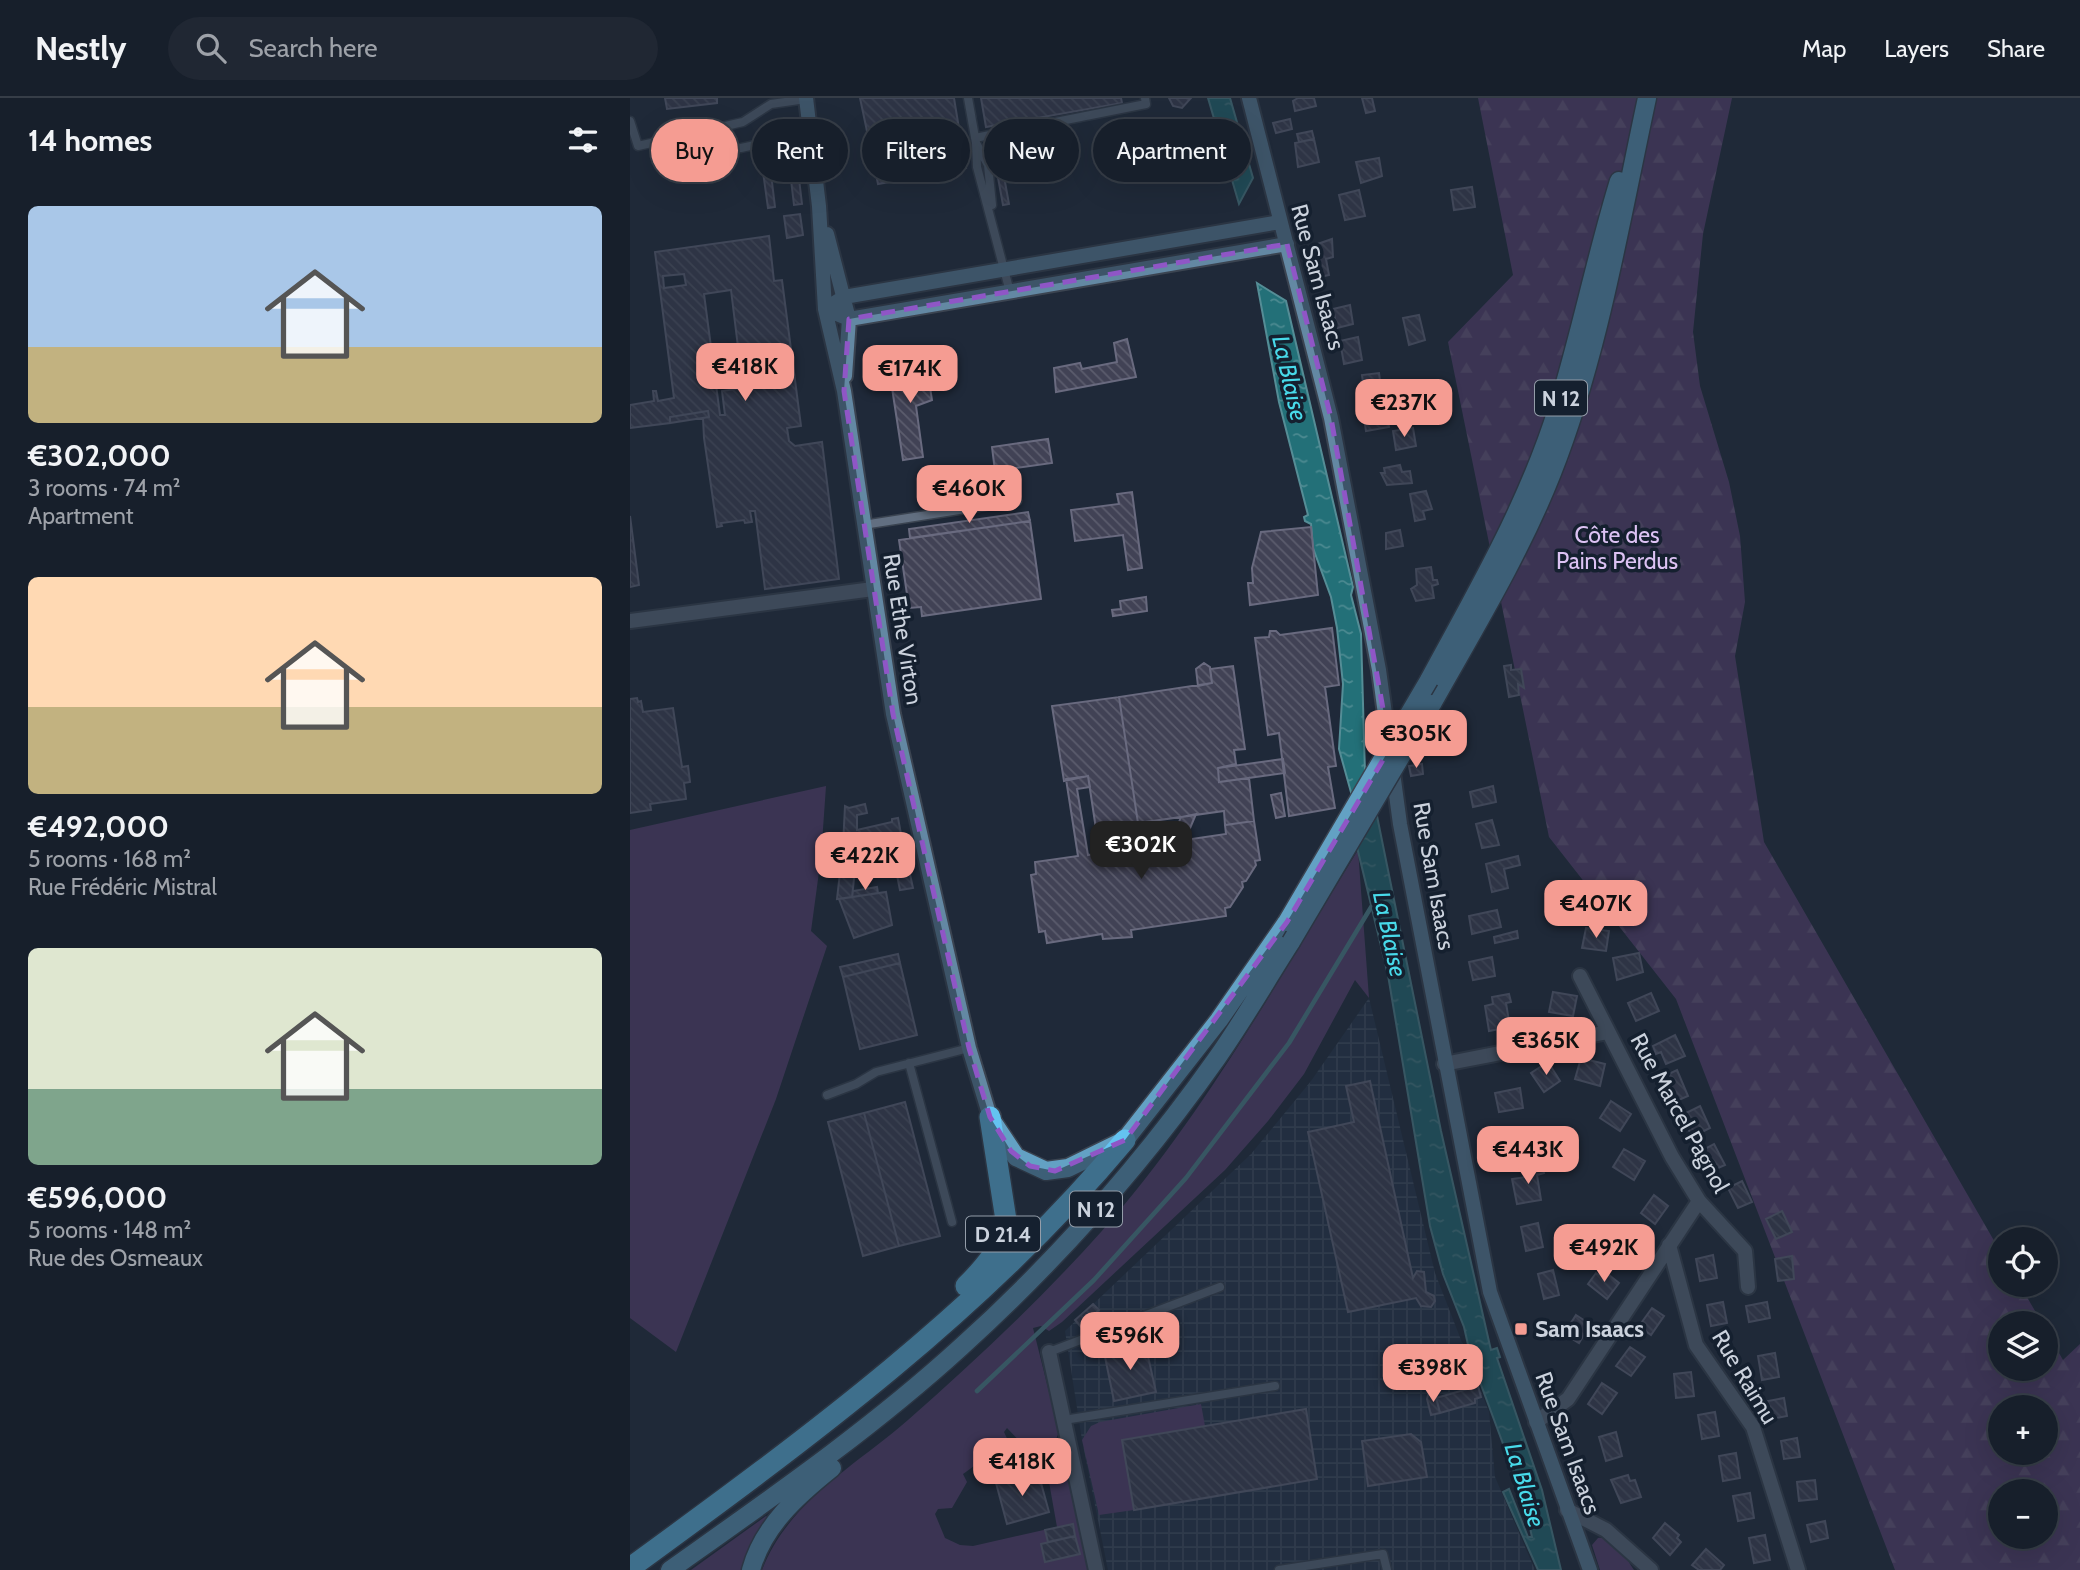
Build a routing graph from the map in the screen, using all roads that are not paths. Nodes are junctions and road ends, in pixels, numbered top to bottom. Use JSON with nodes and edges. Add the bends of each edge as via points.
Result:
{"nodes":[{"id":1,"x":806,"y":98,"type":"edge"},
{"id":2,"x":968,"y":98,"type":"edge"},
{"id":3,"x":1145,"y":98,"type":"edge"},
{"id":4,"x":1249,"y":98,"type":"edge"},
{"id":5,"x":1646,"y":98,"type":"edge"},
{"id":6,"x":771,"y":101,"type":"edge"},
{"id":7,"x":808,"y":119,"type":"edge"},
{"id":8,"x":630,"y":121,"type":"edge"},
{"id":9,"x":975,"y":141,"type":"junction"},
{"id":10,"x":752,"y":146,"type":"edge"},
{"id":11,"x":741,"y":148,"type":"dead end"},
{"id":12,"x":816,"y":182,"type":"edge"},
{"id":13,"x":819,"y":206,"type":"junction"},
{"id":14,"x":1280,"y":222,"type":"junction"},
{"id":15,"x":1286,"y":244,"type":"junction"},
{"id":16,"x":1004,"y":270,"type":"junction"},
{"id":17,"x":1010,"y":292,"type":"junction"},
{"id":18,"x":845,"y":297,"type":"junction"},
{"id":19,"x":825,"y":309,"type":"junction"},
{"id":20,"x":849,"y":319,"type":"junction"},
{"id":21,"x":844,"y":391,"type":"junction"},
{"id":22,"x":1017,"y":501,"type":"dead end"},
{"id":23,"x":863,"y":525,"type":"junction"},
{"id":24,"x":873,"y":589,"type":"junction"},
{"id":25,"x":630,"y":621,"type":"edge"},
{"id":26,"x":1580,"y":976,"type":"dead end"},
{"id":27,"x":1608,"y":1032,"type":"junction"},
{"id":28,"x":969,"y":1048,"type":"junction"},
{"id":29,"x":909,"y":1063,"type":"junction"},
{"id":30,"x":1444,"y":1064,"type":"junction"},
{"id":31,"x":827,"y":1095,"type":"dead end"},
{"id":32,"x":990,"y":1117,"type":"junction"},
{"id":33,"x":1125,"y":1140,"type":"junction"},
{"id":34,"x":1699,"y":1201,"type":"junction"},
{"id":35,"x":952,"y":1222,"type":"dead end"},
{"id":36,"x":1670,"y":1245,"type":"junction"},
{"id":37,"x":1220,"y":1287,"type":"dead end"},
{"id":38,"x":1748,"y":1287,"type":"dead end"},
{"id":39,"x":940,"y":1330,"type":"junction"},
{"id":40,"x":959,"y":1349,"type":"junction"},
{"id":41,"x":1049,"y":1352,"type":"joint"},
{"id":42,"x":1275,"y":1386,"type":"dead end"},
{"id":43,"x":1064,"y":1420,"type":"junction"},
{"id":44,"x":1536,"y":1422,"type":"junction"},
{"id":45,"x":1567,"y":1510,"type":"junction"},
{"id":46,"x":630,"y":1568,"type":"edge"},
{"id":47,"x":670,"y":1570,"type":"edge"},
{"id":48,"x":751,"y":1570,"type":"edge"},
{"id":49,"x":1096,"y":1570,"type":"edge"},
{"id":50,"x":1279,"y":1570,"type":"edge"},
{"id":51,"x":1387,"y":1570,"type":"edge"},
{"id":52,"x":1590,"y":1570,"type":"edge"},
{"id":53,"x":1651,"y":1570,"type":"edge"},
{"id":54,"x":1798,"y":1570,"type":"edge"}],
"edges":[{"from":1,"to":6,"type":"lane"},
{"from":1,"to":7,"type":"main road","name":"Rue Ethe Virton","number":"D 21.4"},
{"from":2,"to":9,"type":"lane"},
{"from":3,"to":9,"type":"lane","via":[[1146,104]]},
{"from":4,"to":14,"type":"main road","name":"Rue Sam Isaacs"},
{"from":5,"to":33,"type":"main road","number":"N 12","bridge":true,"via":[[1604,230],[1558,408],[1530,485],[1492,563],[1287,922],[1219,1020]]},
{"from":5,"to":40,"type":"main road","number":"N 12","bridge":true,"via":[[1576,405],[1551,476],[1502,579],[1291,942],[1218,1056],[1119,1185]]},
{"from":6,"to":8,"type":"lane","via":[[743,122],[638,146]]},
{"from":9,"to":16,"type":"lane","via":[[988,165]]},
{"from":10,"to":11,"type":"lane"},
{"from":12,"to":13,"type":"main road","name":"Rue Ethe Virton","number":"D 21.4"},
{"from":13,"to":18,"type":"main road"},
{"from":13,"to":19,"type":"main road","name":"Rue Ethe Virton","number":"D 21.4"},
{"from":14,"to":15,"type":"main road","name":"Rue Sam Isaacs"},
{"from":14,"to":16,"type":"main road"},
{"from":15,"to":17,"type":"main road"},
{"from":15,"to":30,"type":"main road","name":"Rue Sam Isaacs","via":[[1334,431]]},
{"from":16,"to":17,"type":"lane"},
{"from":16,"to":18,"type":"main road"},
{"from":17,"to":20,"type":"main road"},
{"from":18,"to":19,"type":"main road"},
{"from":18,"to":20,"type":"main road"},
{"from":19,"to":20,"type":"main road"},
{"from":19,"to":21,"type":"main road","name":"Rue Ethe Virton","number":"D 21.4"},
{"from":20,"to":21,"type":"main road"},
{"from":21,"to":23,"type":"main road","name":"Rue Ethe Virton","number":"D 21.4"},
{"from":22,"to":23,"type":"lane"},
{"from":23,"to":24,"type":"main road","name":"Rue Ethe Virton","number":"D 21.4"},
{"from":24,"to":25,"type":"street"},
{"from":24,"to":28,"type":"main road","name":"Rue Ethe Virton","number":"D 21.4","via":[[893,714]]},
{"from":26,"to":27,"type":"street","name":"Rue Marcel Pagnol"},
{"from":27,"to":30,"type":"street","name":"Rue Marcel Pagnol"},
{"from":27,"to":34,"type":"street","name":"Rue Marcel Pagnol"},
{"from":28,"to":29,"type":"lane"},
{"from":28,"to":32,"type":"main road","name":"Rue Ethe Virton","number":"D 21.4"},
{"from":29,"to":31,"type":"lane","via":[[876,1072]]},
{"from":29,"to":35,"type":"lane"},
{"from":30,"to":44,"type":"main road","name":"Rue Sam Isaacs","via":[[1490,1292]]},
{"from":32,"to":33,"type":"main road","number":"D 21.4","via":[[1016,1157],[1046,1171],[1068,1168]]},
{"from":32,"to":39,"type":"highway","number":"D 21.4","via":[[1005,1200],[1005,1227],[982,1270],[943,1309]]},
{"from":33,"to":39,"type":"highway","number":"N 12"},
{"from":34,"to":36,"type":"street"},
{"from":34,"to":38,"type":"street","name":"Rue Marcel Pagnol","via":[[1745,1251]]},
{"from":36,"to":44,"type":"street","via":[[1568,1399]]},
{"from":36,"to":54,"type":"street","name":"Rue Raimu","via":[[1696,1345],[1753,1427]]},
{"from":37,"to":41,"type":"lane"},
{"from":39,"to":46,"type":"highway","number":"N 12","via":[[874,1386]]},
{"from":40,"to":47,"type":"main road","number":"N 12","via":[[803,1475]]},
{"from":40,"to":48,"type":"main road","via":[[954,1366],[789,1505],[767,1534]]},
{"from":41,"to":43,"type":"street"},
{"from":42,"to":43,"type":"lane"},
{"from":43,"to":49,"type":"street"},
{"from":44,"to":45,"type":"main road","name":"Rue Sam Isaacs"},
{"from":45,"to":52,"type":"main road","name":"Rue Sam Isaacs"},
{"from":45,"to":53,"type":"street","via":[[1606,1530]]},
{"from":50,"to":51,"type":"lane","via":[[1383,1554]]}]}
